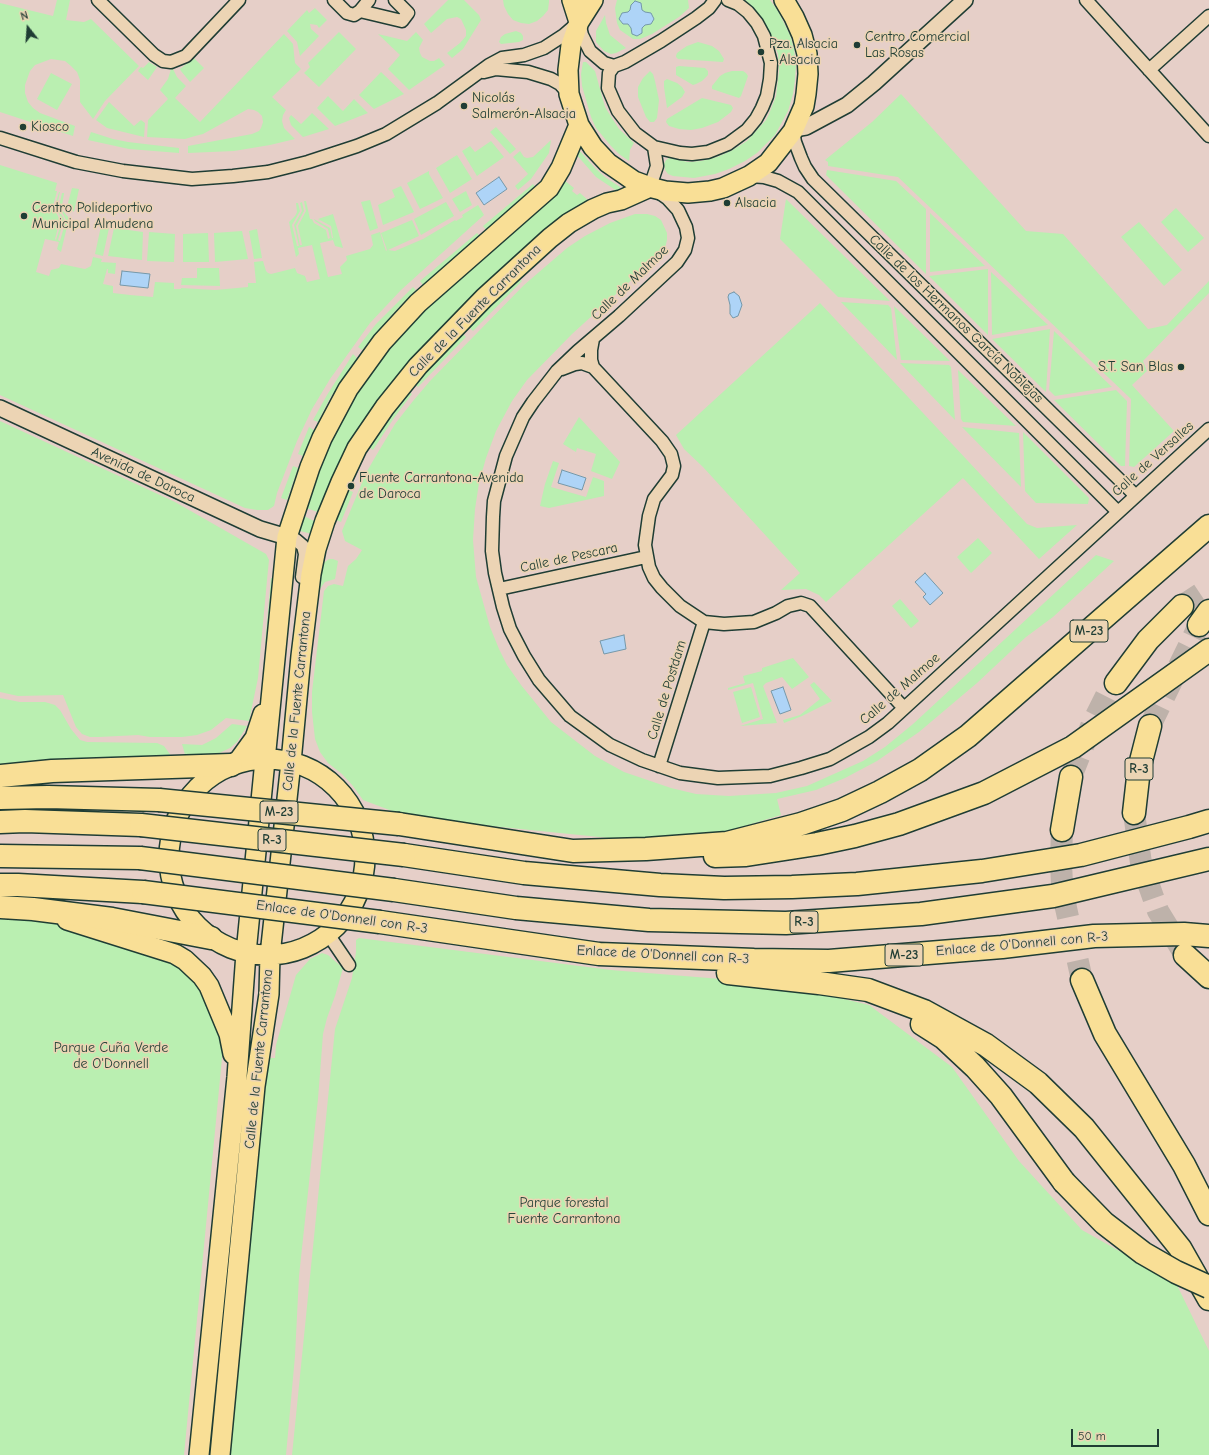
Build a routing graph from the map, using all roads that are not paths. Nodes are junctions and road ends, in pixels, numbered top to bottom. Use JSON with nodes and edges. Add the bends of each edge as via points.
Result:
{"nodes":[{"id":1,"x":98,"y":0,"type":"edge"},
{"id":2,"x":240,"y":0,"type":"edge"},
{"id":3,"x":334,"y":0,"type":"edge"},
{"id":4,"x":369,"y":0,"type":"edge"},
{"id":5,"x":395,"y":0,"type":"edge"},
{"id":6,"x":572,"y":0,"type":"edge"},
{"id":7,"x":593,"y":0,"type":"edge"},
{"id":8,"x":715,"y":0,"type":"edge"},
{"id":9,"x":728,"y":0,"type":"edge"},
{"id":10,"x":784,"y":0,"type":"edge"},
{"id":11,"x":965,"y":0,"type":"edge"},
{"id":12,"x":1086,"y":0,"type":"edge"},
{"id":13,"x":360,"y":11,"type":"junction"},
{"id":14,"x":1209,"y":16,"type":"edge"},
{"id":15,"x":579,"y":22,"type":"junction"},
{"id":16,"x":614,"y":66,"type":"junction"},
{"id":17,"x":1149,"y":70,"type":"junction"},
{"id":18,"x":479,"y":74,"type":"junction"},
{"id":19,"x":569,"y":94,"type":"junction"},
{"id":20,"x":579,"y":125,"type":"junction"},
{"id":21,"x":793,"y":130,"type":"junction"},
{"id":22,"x":1209,"y":136,"type":"edge"},
{"id":23,"x":0,"y":138,"type":"edge"},
{"id":24,"x":654,"y":147,"type":"junction"},
{"id":25,"x":749,"y":176,"type":"junction"},
{"id":26,"x":651,"y":188,"type":"junction"},
{"id":27,"x":593,"y":339,"type":"junction"},
{"id":28,"x":594,"y":366,"type":"junction"},
{"id":29,"x":557,"y":371,"type":"junction"},
{"id":30,"x":0,"y":408,"type":"edge"},
{"id":31,"x":1209,"y":429,"type":"edge"},
{"id":32,"x":1136,"y":496,"type":"junction"},
{"id":33,"x":1118,"y":512,"type":"junction"},
{"id":34,"x":1209,"y":526,"type":"edge"},
{"id":35,"x":287,"y":537,"type":"junction"},
{"id":36,"x":646,"y":557,"type":"junction"},
{"id":37,"x":499,"y":589,"type":"junction"},
{"id":38,"x":1182,"y":606,"type":"tunnel mouth"},
{"id":39,"x":704,"y":622,"type":"junction"},
{"id":40,"x":1209,"y":650,"type":"edge"},
{"id":41,"x":300,"y":656,"type":"junction"},
{"id":42,"x":274,"y":664,"type":"junction"},
{"id":43,"x":1116,"y":683,"type":"tunnel mouth"},
{"id":44,"x":903,"y":708,"type":"junction"},
{"id":45,"x":1150,"y":726,"type":"tunnel mouth"},
{"id":46,"x":266,"y":759,"type":"junction"},
{"id":47,"x":291,"y":762,"type":"junction"},
{"id":48,"x":231,"y":766,"type":"junction"},
{"id":49,"x":659,"y":766,"type":"junction"},
{"id":50,"x":0,"y":776,"type":"edge"},
{"id":51,"x":1071,"y":777,"type":"tunnel mouth"},
{"id":52,"x":0,"y":798,"type":"edge"},
{"id":53,"x":1134,"y":813,"type":"tunnel mouth"},
{"id":54,"x":1209,"y":821,"type":"edge"},
{"id":55,"x":0,"y":822,"type":"edge"},
{"id":56,"x":1062,"y":830,"type":"tunnel mouth"},
{"id":57,"x":573,"y":851,"type":"junction"},
{"id":58,"x":0,"y":856,"type":"edge"},
{"id":59,"x":1209,"y":859,"type":"edge"},
{"id":60,"x":0,"y":885,"type":"edge"},
{"id":61,"x":0,"y":907,"type":"edge"},
{"id":62,"x":33,"y":908,"type":"junction"},
{"id":63,"x":328,"y":934,"type":"junction"},
{"id":64,"x":1209,"y":936,"type":"edge"},
{"id":65,"x":212,"y":938,"type":"junction"},
{"id":66,"x":246,"y":953,"type":"junction"},
{"id":67,"x":599,"y":954,"type":"junction"},
{"id":68,"x":270,"y":955,"type":"junction"},
{"id":69,"x":1185,"y":955,"type":"tunnel mouth"},
{"id":70,"x":349,"y":965,"type":"dead end"},
{"id":71,"x":1209,"y":977,"type":"edge"},
{"id":72,"x":1082,"y":980,"type":"tunnel mouth"},
{"id":73,"x":819,"y":983,"type":"junction"},
{"id":74,"x":237,"y":1077,"type":"junction"},
{"id":75,"x":1125,"y":1179,"type":"junction"},
{"id":76,"x":1209,"y":1214,"type":"edge"},
{"id":77,"x":1209,"y":1287,"type":"edge"},
{"id":78,"x":1209,"y":1299,"type":"edge"},
{"id":79,"x":1209,"y":1317,"type":"edge"},
{"id":80,"x":199,"y":1455,"type":"edge"},
{"id":81,"x":220,"y":1455,"type":"edge"}],
"edges":[{"from":1,"to":2,"type":"street","via":[[154,55],[163,61],[171,62],[186,56]]},
{"from":3,"to":13,"type":"street","via":[[347,13],[354,15]]},
{"from":4,"to":13,"type":"street"},
{"from":5,"to":13,"type":"street","via":[[408,13],[402,21]]},
{"from":6,"to":15,"type":"main road"},
{"from":7,"to":15,"type":"main road"},
{"from":8,"to":16,"type":"street","via":[[696,18],[661,41]]},
{"from":9,"to":24,"type":"street","via":[[748,12],[764,36],[771,63],[770,79],[762,108],[747,130],[728,144],[708,152],[680,153]]},
{"from":10,"to":21,"type":"main road","via":[[802,35],[807,54],[808,74],[804,106]]},
{"from":11,"to":21,"type":"street","via":[[847,105],[811,125]]},
{"from":12,"to":17,"type":"street"},
{"from":14,"to":17,"type":"street"},
{"from":15,"to":16,"type":"street","via":[[590,52],[604,63]]},
{"from":15,"to":18,"type":"street","via":[[544,48],[524,55],[502,58]]},
{"from":15,"to":19,"type":"main road","via":[[571,46]]},
{"from":16,"to":24,"type":"street","via":[[609,72],[608,83],[618,111],[635,133]]},
{"from":17,"to":22,"type":"street"},
{"from":18,"to":19,"type":"street","via":[[496,69],[528,72],[551,79]]},
{"from":18,"to":23,"type":"street","via":[[438,103],[386,134],[308,162],[268,172],[192,179],[123,171],[76,162]]},
{"from":19,"to":20,"type":"main road"},
{"from":20,"to":26,"type":"main road","via":[[593,147],[608,163],[634,181]]},
{"from":20,"to":35,"type":"main road","name":"Calle de la Fuente Carrantona","via":[[561,168],[549,188],[418,303],[382,342],[348,389],[310,467]]},
{"from":21,"to":25,"type":"main road","via":[[768,163]]},
{"from":21,"to":32,"type":"street","name":"Calle de los Hermanos García Noblejas","via":[[805,168],[813,179]]},
{"from":24,"to":26,"type":"street","via":[[657,166]]},
{"from":25,"to":26,"type":"main road","via":[[710,191],[688,193]]},
{"from":25,"to":33,"type":"street","name":"Calle de los Hermanos García Noblejas","via":[[778,181],[798,192]]},
{"from":26,"to":27,"type":"street","name":"Calle de Malmoe","via":[[667,198],[678,210],[688,238],[685,250],[677,262]]},
{"from":26,"to":41,"type":"main road","name":"Calle de la Fuente Carrantona","via":[[593,209],[550,238],[484,298],[418,366],[385,407],[357,448],[325,521],[311,574]]},
{"from":27,"to":28,"type":"street","via":[[591,360]]},
{"from":27,"to":29,"type":"street","name":"Calle de Malmoe"},
{"from":28,"to":29,"type":"street","via":[[582,363]]},
{"from":28,"to":36,"type":"street","via":[[671,454],[674,466],[672,475],[654,500],[649,516]]},
{"from":29,"to":37,"type":"street","name":"Calle de Malmoe","via":[[523,417],[506,456],[499,480],[494,501],[492,544]]},
{"from":30,"to":35,"type":"street","name":"Avenida de Daroca","via":[[260,529]]},
{"from":31,"to":32,"type":"street","name":"Calle de Versalles"},
{"from":32,"to":33,"type":"street","name":"Calle de Versalles"},
{"from":33,"to":44,"type":"street","name":"Calle de Malmoe"},
{"from":34,"to":57,"type":"highway","number":"M-23","via":[[968,736],[920,770],[880,792],[842,810],[801,824],[726,843]]},
{"from":35,"to":41,"type":"street","via":[[301,542],[305,551],[296,628]]},
{"from":35,"to":42,"type":"main road","name":"Calle de la Fuente Carrantona"},
{"from":36,"to":37,"type":"street","name":"Calle de Pescara"},
{"from":36,"to":39,"type":"street","via":[[654,578],[662,588],[680,606]]},
{"from":37,"to":49,"type":"street","name":"Calle de Malmoe","via":[[510,629],[520,649],[539,680],[570,716],[610,745]]},
{"from":38,"to":43,"type":"highway","via":[[1148,640]]},
{"from":39,"to":44,"type":"street","via":[[754,622],[788,606],[801,603],[810,606]]},
{"from":39,"to":49,"type":"street","name":"Calle de Postdam"},
{"from":40,"to":57,"type":"highway","via":[[1073,747],[984,793],[899,824],[817,844],[746,855],[640,858]]},
{"from":41,"to":47,"type":"main road","name":"Calle de la Fuente Carrantona"},
{"from":42,"to":46,"type":"main road","name":"Calle de la Fuente Carrantona"},
{"from":42,"to":48,"type":"main road","name":"Calle de la Fuente Carrantona","via":[[255,738],[239,760]]},
{"from":44,"to":49,"type":"street","name":"Calle de Malmoe","via":[[869,737],[830,759],[770,776],[718,778],[680,773]]},
{"from":45,"to":53,"type":"highway","number":"R-3","via":[[1139,769]]},
{"from":46,"to":47,"type":"main road"},
{"from":46,"to":48,"type":"main road","via":[[249,760]]},
{"from":46,"to":66,"type":"main road","name":"Calle de la Fuente Carrantona"},
{"from":47,"to":63,"type":"main road","via":[[315,771],[338,788],[352,808],[362,830],[366,859],[361,887],[348,913]]},
{"from":47,"to":68,"type":"main road","name":"Calle de la Fuente Carrantona"},
{"from":48,"to":50,"type":"highway","via":[[52,771]]},
{"from":48,"to":65,"type":"main road","via":[[213,774],[186,801],[173,826],[170,841],[168,865],[175,893],[188,917]]},
{"from":51,"to":56,"type":"highway"},
{"from":52,"to":57,"type":"highway","number":"M-23","bridge":true,"via":[[159,800],[399,824]]},
{"from":54,"to":55,"type":"highway","number":"R-3","bridge":true,"via":[[1087,853],[982,871],[857,884],[724,888],[524,873],[404,855],[141,825]]},
{"from":58,"to":59,"type":"highway","number":"R-3","bridge":true,"via":[[140,858],[516,908],[649,920],[786,923],[921,914],[1053,896]]},
{"from":60,"to":67,"type":"highway","name":"Enlace de O'Donnell con R-3","number":"M-23","bridge":true,"via":[[143,892],[380,922]]},
{"from":61,"to":62,"type":"highway"},
{"from":62,"to":65,"type":"highway","via":[[112,919]]},
{"from":62,"to":74,"type":"main road","via":[[175,954],[185,960],[209,986],[229,1034]]},
{"from":63,"to":68,"type":"main road","via":[[303,948]]},
{"from":63,"to":70,"type":"street"},
{"from":64,"to":67,"type":"highway","name":"Enlace de O'Donnell con R-3","number":"M-23","via":[[1094,936],[1002,947],[829,961]]},
{"from":65,"to":66,"type":"main road","via":[[227,947]]},
{"from":66,"to":68,"type":"main road"},
{"from":66,"to":74,"type":"main road","name":"Calle de la Fuente Carrantona"},
{"from":67,"to":73,"type":"highway","via":[[660,967]]},
{"from":68,"to":81,"type":"main road","name":"Calle de la Fuente Carrantona","via":[[269,994],[255,1086]]},
{"from":69,"to":71,"type":"highway"},
{"from":72,"to":76,"type":"highway","via":[[1105,1034],[1184,1165]]},
{"from":73,"to":75,"type":"highway","via":[[868,990],[924,1011],[986,1045],[1038,1083],[1084,1128]]},
{"from":73,"to":77,"type":"highway","bridge":true,"via":[[906,1014],[944,1038],[975,1067],[1000,1096],[1064,1182],[1104,1223],[1143,1253]]},
{"from":74,"to":80,"type":"main road","name":"Calle de la Fuente Carrantona"},
{"from":75,"to":78,"type":"highway","via":[[1180,1248]]},
{"from":75,"to":79,"type":"highway","via":[[1195,1287]]}]}
